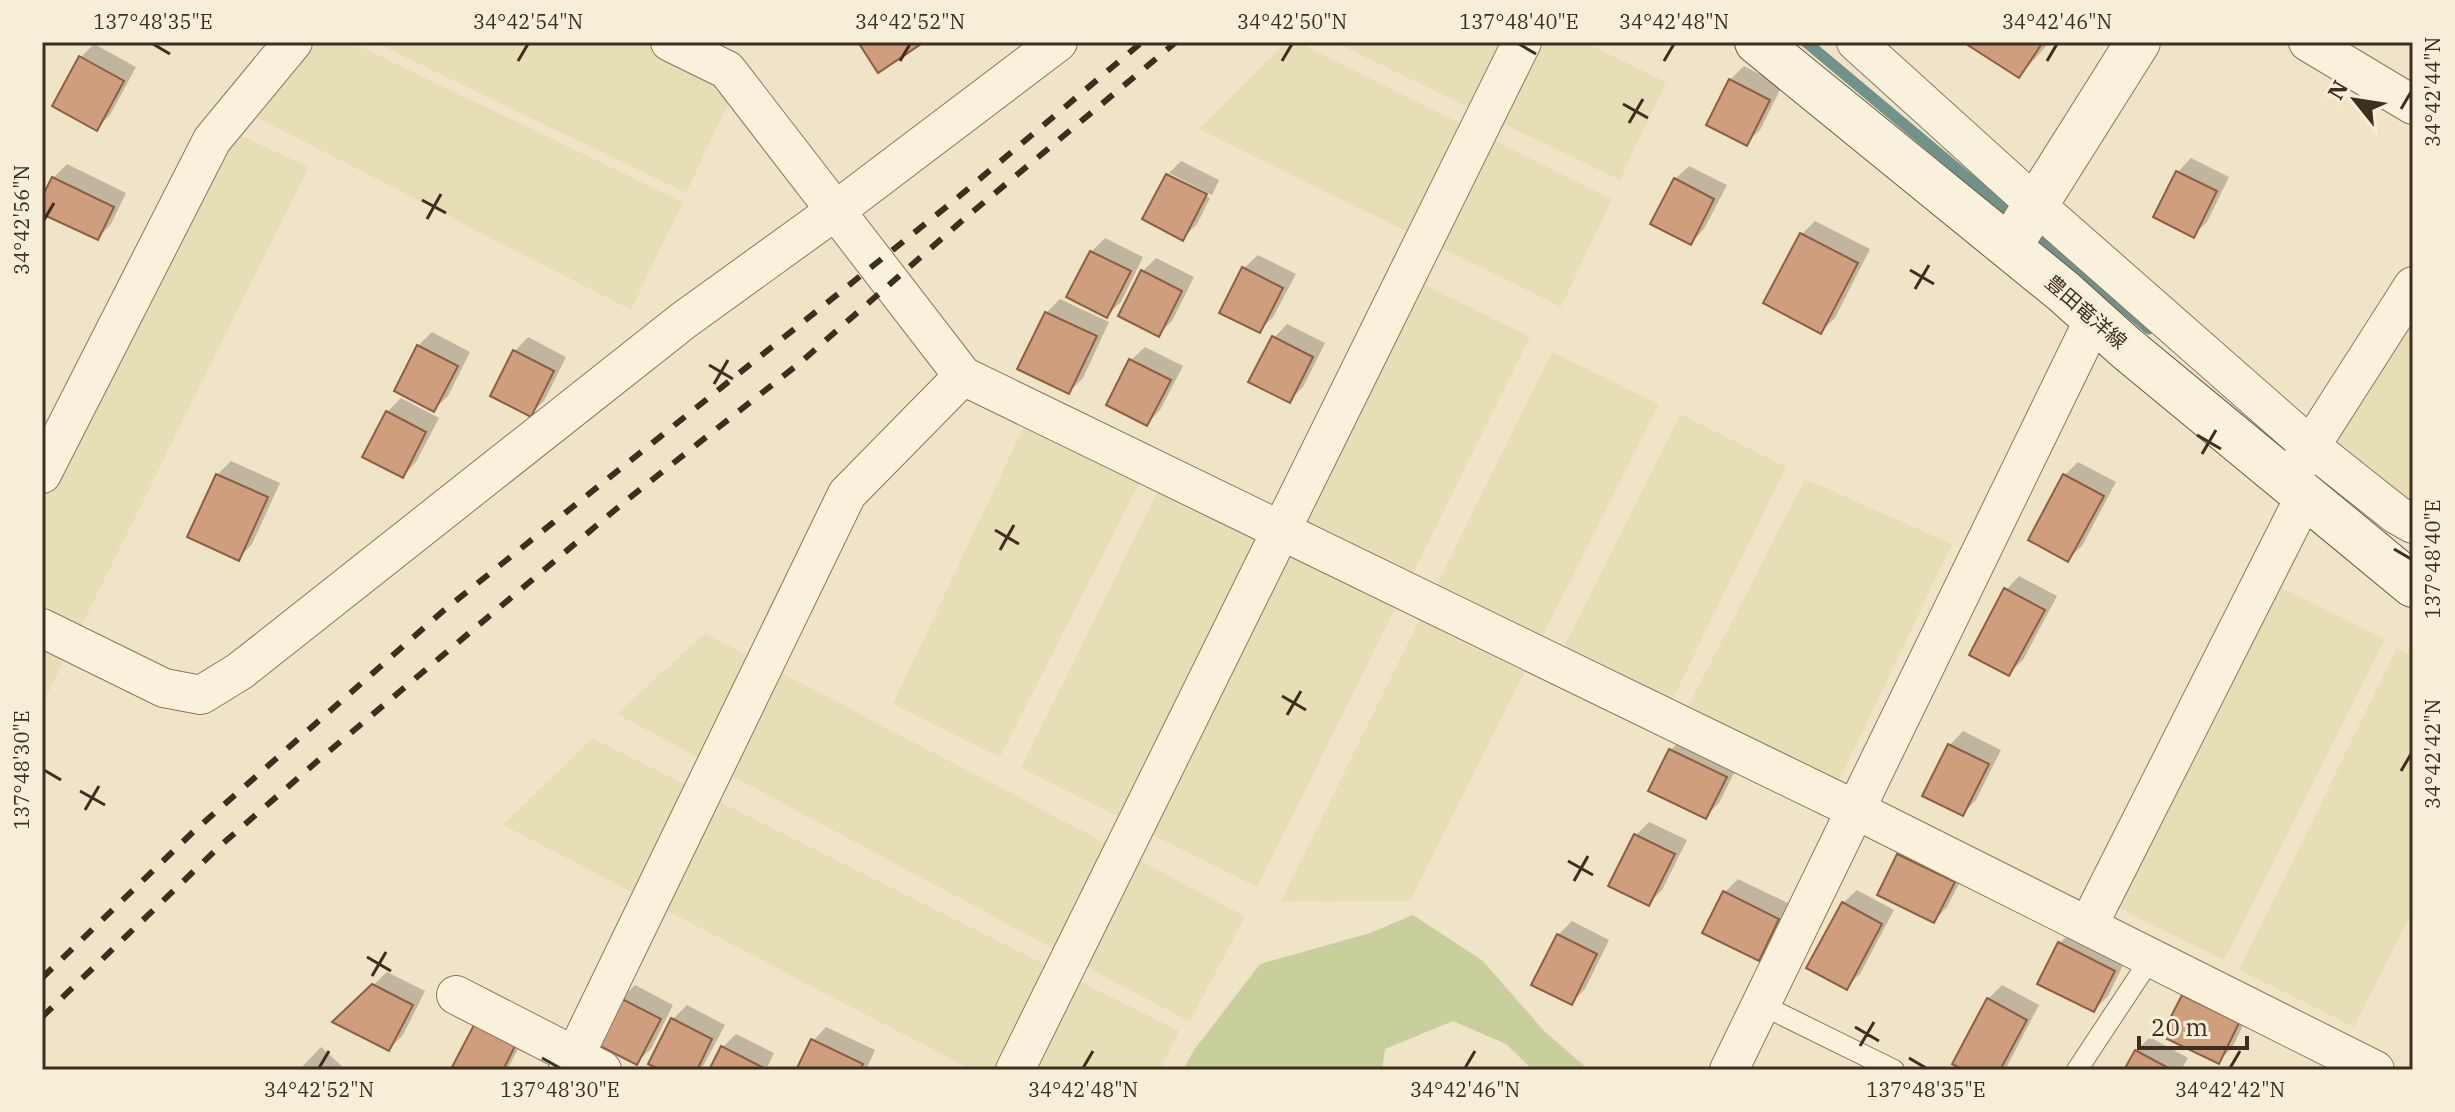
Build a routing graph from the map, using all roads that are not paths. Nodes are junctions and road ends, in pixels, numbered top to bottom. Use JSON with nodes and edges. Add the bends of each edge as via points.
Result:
{"nodes":[{"id":1,"x":293,"y":42,"type":"edge"},
{"id":2,"x":670,"y":42,"type":"edge"},
{"id":3,"x":1058,"y":42,"type":"edge"},
{"id":4,"x":1522,"y":42,"type":"edge"},
{"id":5,"x":1757,"y":42,"type":"edge"},
{"id":6,"x":1856,"y":42,"type":"edge"},
{"id":7,"x":2138,"y":42,"type":"edge"},
{"id":8,"x":2308,"y":42,"type":"edge"},
{"id":9,"x":712,"y":51,"type":"edge"},
{"id":10,"x":2413,"y":105,"type":"edge"},
{"id":11,"x":2036,"y":205,"type":"junction"},
{"id":12,"x":835,"y":211,"type":"junction"},
{"id":13,"x":2009,"y":247,"type":"junction"},
{"id":14,"x":2413,"y":286,"type":"edge"},
{"id":15,"x":2094,"y":319,"type":"junction"},
{"id":16,"x":963,"y":376,"type":"junction"},
{"id":17,"x":42,"y":474,"type":"edge"},
{"id":18,"x":2301,"y":475,"type":"junction"},
{"id":19,"x":2413,"y":524,"type":"edge"},
{"id":20,"x":1281,"y":531,"type":"junction"},
{"id":21,"x":2413,"y":585,"type":"edge"},
{"id":22,"x":42,"y":628,"type":"edge"},
{"id":23,"x":1856,"y":810,"type":"junction"},
{"id":24,"x":2088,"y":926,"type":"junction"},
{"id":25,"x":2151,"y":958,"type":"junction"},
{"id":26,"x":456,"y":995,"type":"dead end"},
{"id":27,"x":1762,"y":1005,"type":"junction"},
{"id":28,"x":582,"y":1065,"type":"edge"},
{"id":29,"x":1015,"y":1070,"type":"edge"},
{"id":30,"x":1729,"y":1070,"type":"edge"},
{"id":31,"x":1894,"y":1070,"type":"edge"},
{"id":32,"x":2077,"y":1070,"type":"edge"},
{"id":33,"x":2375,"y":1070,"type":"edge"}],
"edges":[{"from":1,"to":17,"type":"street","via":[[212,140]]},
{"from":2,"to":9,"type":"street"},
{"from":3,"to":12,"type":"street"},
{"from":4,"to":20,"type":"street"},
{"from":5,"to":13,"type":"main road","name":"豊田竜洋線"},
{"from":6,"to":11,"type":"street"},
{"from":7,"to":11,"type":"main road"},
{"from":8,"to":10,"type":"street"},
{"from":9,"to":12,"type":"street"},
{"from":11,"to":13,"type":"main road"},
{"from":11,"to":18,"type":"street"},
{"from":12,"to":16,"type":"street"},
{"from":12,"to":22,"type":"street","via":[[684,320],[240,671],[201,695],[164,688]]},
{"from":13,"to":15,"type":"main road","name":"豊田竜洋線"},
{"from":14,"to":18,"type":"street"},
{"from":15,"to":18,"type":"main road","name":"豊田竜洋線"},
{"from":15,"to":23,"type":"street"},
{"from":16,"to":20,"type":"street"},
{"from":16,"to":28,"type":"street","via":[[847,494]]},
{"from":18,"to":19,"type":"street"},
{"from":18,"to":21,"type":"main road","name":"豊田竜洋線"},
{"from":18,"to":24,"type":"street"},
{"from":20,"to":23,"type":"street"},
{"from":20,"to":29,"type":"street"},
{"from":23,"to":24,"type":"street"},
{"from":23,"to":27,"type":"street"},
{"from":24,"to":25,"type":"street"},
{"from":25,"to":32,"type":"lane"},
{"from":25,"to":33,"type":"street"},
{"from":26,"to":28,"type":"street"},
{"from":27,"to":30,"type":"street"},
{"from":27,"to":31,"type":"lane"}]}
